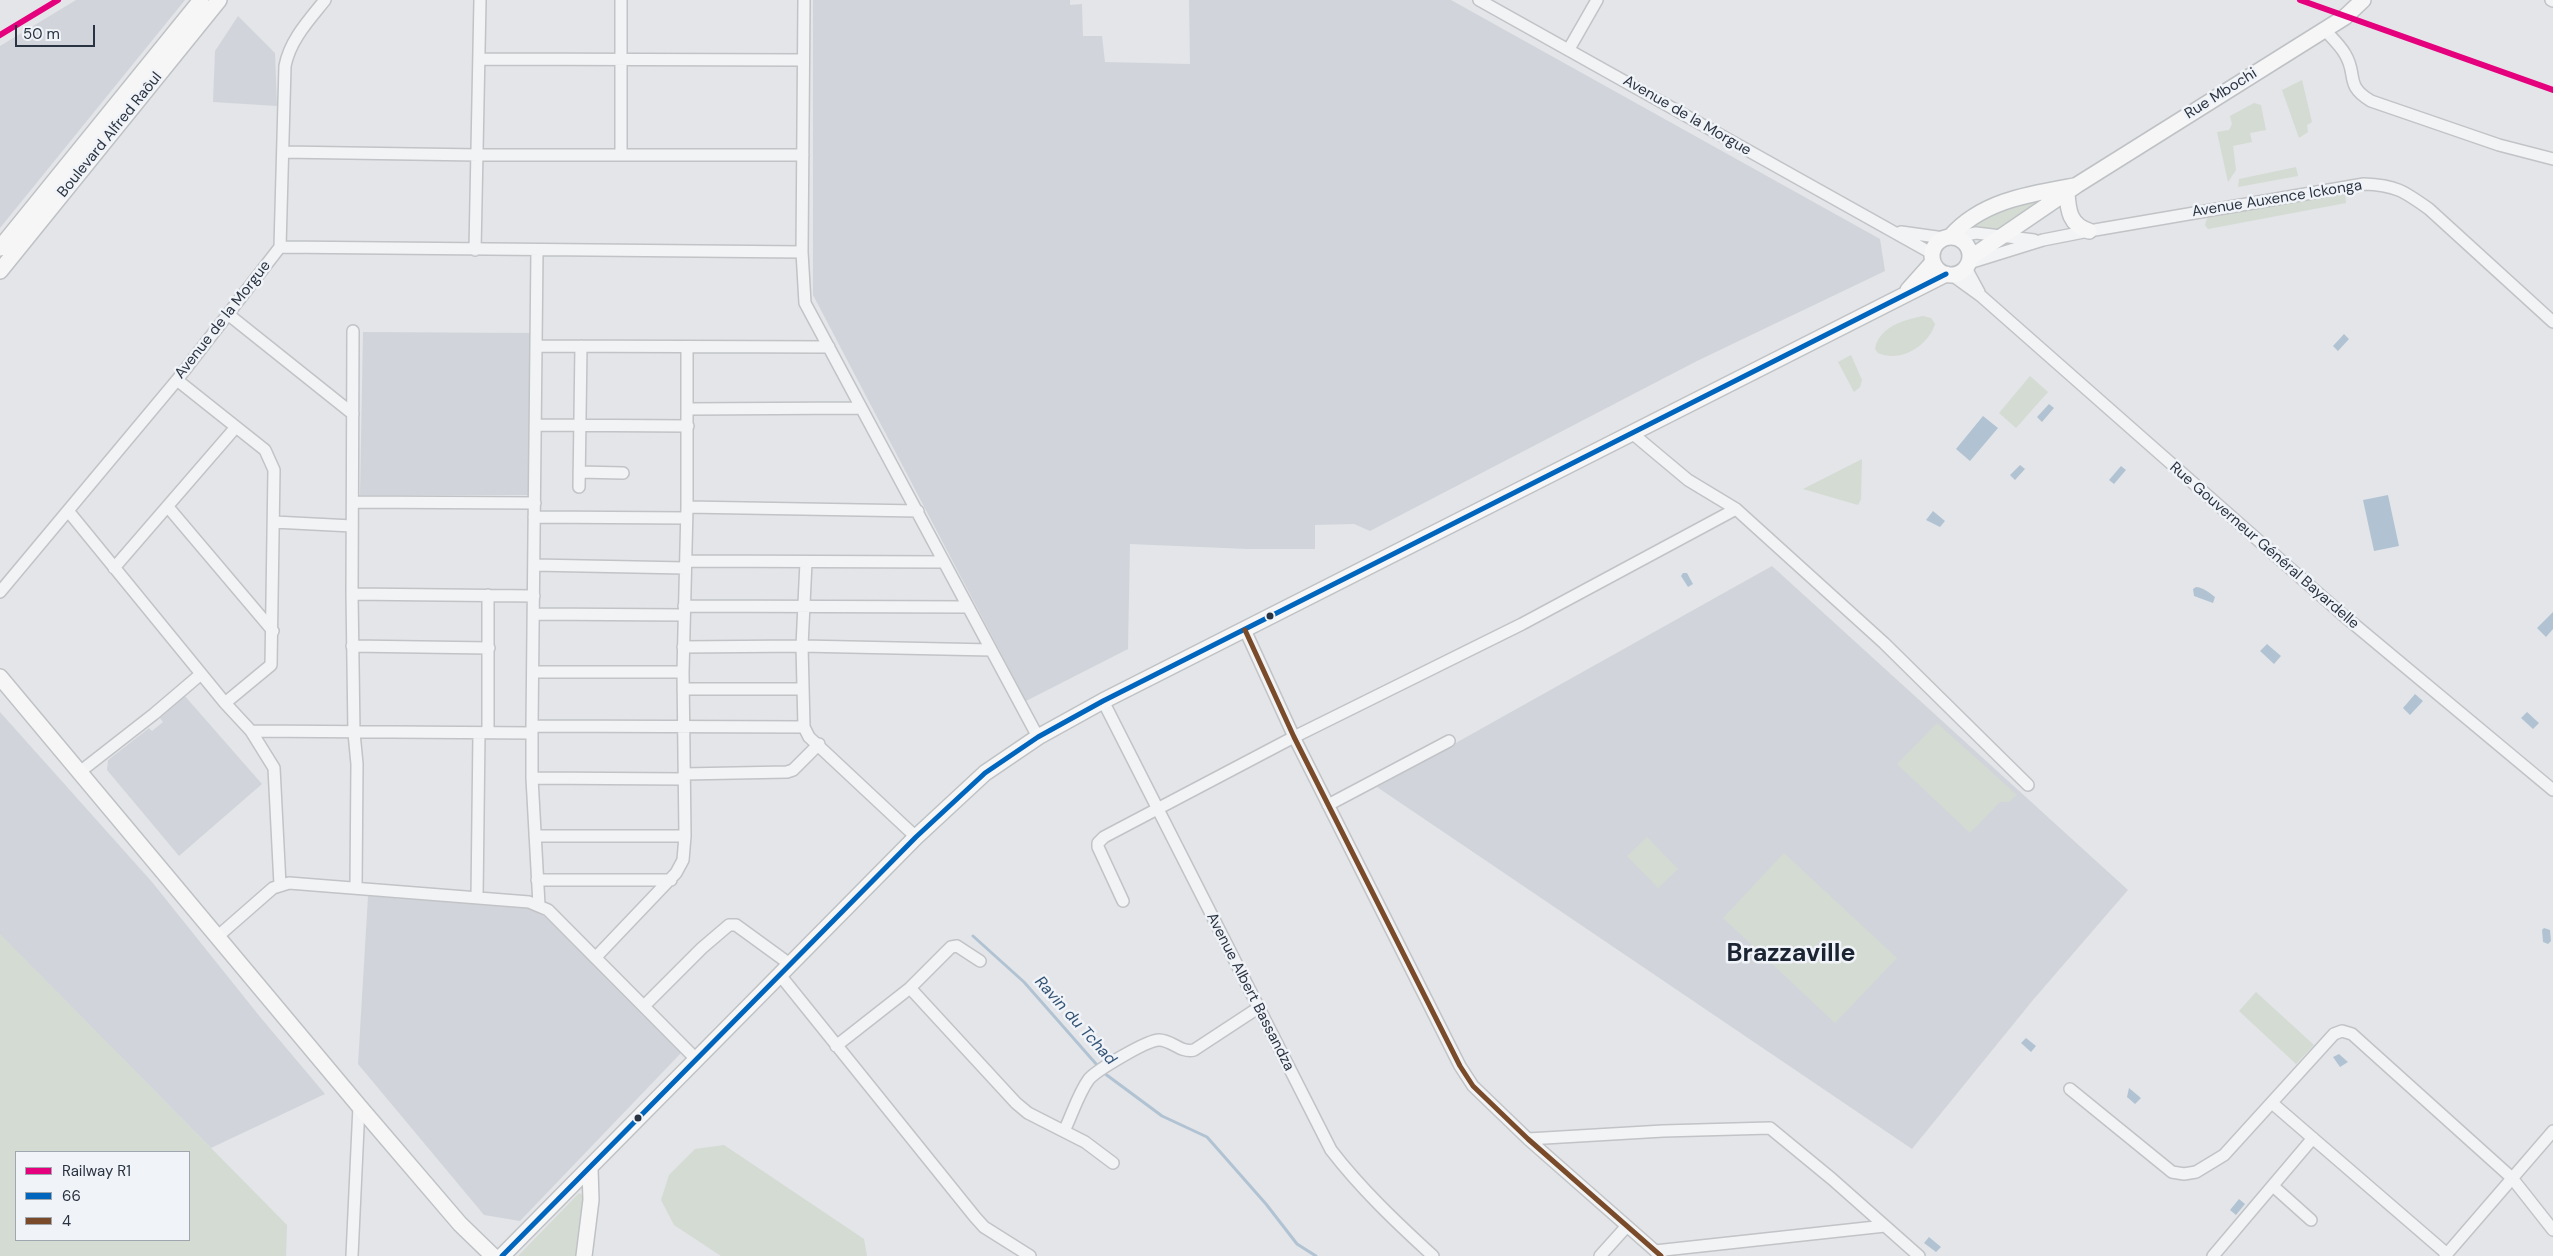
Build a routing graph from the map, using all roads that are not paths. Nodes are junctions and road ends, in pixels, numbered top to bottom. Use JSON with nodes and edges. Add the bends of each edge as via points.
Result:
{"nodes":[{"id":1,"x":202,"y":0,"type":"edge"},
{"id":2,"x":219,"y":0,"type":"edge"},
{"id":3,"x":325,"y":0,"type":"edge"},
{"id":4,"x":480,"y":0,"type":"edge"},
{"id":5,"x":621,"y":0,"type":"edge"},
{"id":6,"x":804,"y":0,"type":"edge"},
{"id":7,"x":1479,"y":0,"type":"edge"},
{"id":8,"x":1597,"y":0,"type":"edge"},
{"id":9,"x":2363,"y":0,"type":"edge"},
{"id":10,"x":2325,"y":30,"type":"junction"},
{"id":11,"x":1569,"y":49,"type":"junction"},
{"id":12,"x":479,"y":59,"type":"junction"},
{"id":13,"x":803,"y":60,"type":"junction"},
{"id":14,"x":622,"y":61,"type":"junction"},
{"id":15,"x":283,"y":152,"type":"junction"},
{"id":16,"x":621,"y":154,"type":"junction"},
{"id":17,"x":478,"y":155,"type":"junction"},
{"id":18,"x":802,"y":155,"type":"junction"},
{"id":19,"x":2553,"y":159,"type":"edge"},
{"id":20,"x":2072,"y":189,"type":"junction"},
{"id":21,"x":1895,"y":231,"type":"junction"},
{"id":22,"x":2089,"y":231,"type":"junction"},
{"id":23,"x":1950,"y":237,"type":"junction"},
{"id":24,"x":2003,"y":238,"type":"junction"},
{"id":25,"x":2043,"y":240,"type":"junction"},
{"id":26,"x":0,"y":248,"type":"edge"},
{"id":27,"x":280,"y":248,"type":"junction"},
{"id":28,"x":475,"y":250,"type":"junction"},
{"id":29,"x":537,"y":250,"type":"junction"},
{"id":30,"x":802,"y":252,"type":"junction"},
{"id":31,"x":1933,"y":258,"type":"junction"},
{"id":32,"x":1968,"y":263,"type":"junction"},
{"id":33,"x":0,"y":271,"type":"edge"},
{"id":34,"x":1949,"y":274,"type":"junction"},
{"id":35,"x":1981,"y":296,"type":"junction"},
{"id":36,"x":1900,"y":298,"type":"junction"},
{"id":37,"x":229,"y":315,"type":"junction"},
{"id":38,"x":2553,"y":322,"type":"edge"},
{"id":39,"x":353,"y":331,"type":"dead end"},
{"id":40,"x":536,"y":346,"type":"junction"},
{"id":41,"x":581,"y":346,"type":"junction"},
{"id":42,"x":687,"y":347,"type":"junction"},
{"id":43,"x":830,"y":347,"type":"junction"},
{"id":44,"x":177,"y":380,"type":"junction"},
{"id":45,"x":861,"y":408,"type":"junction"},
{"id":46,"x":688,"y":409,"type":"junction"},
{"id":47,"x":353,"y":414,"type":"junction"},
{"id":48,"x":537,"y":425,"type":"junction"},
{"id":49,"x":579,"y":426,"type":"junction"},
{"id":50,"x":688,"y":426,"type":"junction"},
{"id":51,"x":236,"y":427,"type":"junction"},
{"id":52,"x":1633,"y":434,"type":"junction"},
{"id":53,"x":579,"y":472,"type":"junction"},
{"id":54,"x":623,"y":473,"type":"dead end"},
{"id":55,"x":579,"y":487,"type":"dead end"},
{"id":56,"x":353,"y":502,"type":"junction"},
{"id":57,"x":535,"y":503,"type":"junction"},
{"id":58,"x":168,"y":507,"type":"junction"},
{"id":59,"x":1736,"y":509,"type":"junction"},
{"id":60,"x":918,"y":511,"type":"junction"},
{"id":61,"x":69,"y":512,"type":"junction"},
{"id":62,"x":687,"y":512,"type":"junction"},
{"id":63,"x":534,"y":517,"type":"junction"},
{"id":64,"x":274,"y":522,"type":"junction"},
{"id":65,"x":352,"y":526,"type":"junction"},
{"id":66,"x":806,"y":562,"type":"junction"},
{"id":67,"x":944,"y":562,"type":"junction"},
{"id":68,"x":534,"y":565,"type":"junction"},
{"id":69,"x":685,"y":565,"type":"junction"},
{"id":70,"x":114,"y":568,"type":"junction"},
{"id":71,"x":0,"y":592,"type":"edge"},
{"id":72,"x":352,"y":594,"type":"junction"},
{"id":73,"x":488,"y":595,"type":"junction"},
{"id":74,"x":534,"y":596,"type":"junction"},
{"id":75,"x":803,"y":606,"type":"junction"},
{"id":76,"x":968,"y":607,"type":"junction"},
{"id":77,"x":684,"y":610,"type":"junction"},
{"id":78,"x":534,"y":614,"type":"junction"},
{"id":79,"x":1245,"y":630,"type":"junction"},
{"id":80,"x":273,"y":632,"type":"junction"},
{"id":81,"x":352,"y":646,"type":"junction"},
{"id":82,"x":802,"y":646,"type":"junction"},
{"id":83,"x":683,"y":647,"type":"junction"},
{"id":84,"x":490,"y":648,"type":"junction"},
{"id":85,"x":991,"y":650,"type":"junction"},
{"id":86,"x":534,"y":672,"type":"junction"},
{"id":87,"x":683,"y":672,"type":"junction"},
{"id":88,"x":201,"y":674,"type":"junction"},
{"id":89,"x":0,"y":677,"type":"edge"},
{"id":90,"x":683,"y":689,"type":"junction"},
{"id":91,"x":802,"y":689,"type":"junction"},
{"id":92,"x":1103,"y":701,"type":"junction"},
{"id":93,"x":225,"y":703,"type":"junction"},
{"id":94,"x":684,"y":727,"type":"junction"},
{"id":95,"x":804,"y":728,"type":"junction"},
{"id":96,"x":532,"y":730,"type":"junction"},
{"id":97,"x":251,"y":731,"type":"junction"},
{"id":98,"x":484,"y":732,"type":"junction"},
{"id":99,"x":354,"y":733,"type":"junction"},
{"id":100,"x":1038,"y":737,"type":"junction"},
{"id":101,"x":1294,"y":738,"type":"junction"},
{"id":102,"x":1449,"y":741,"type":"dead end"},
{"id":103,"x":818,"y":744,"type":"junction"},
{"id":104,"x":81,"y":771,"type":"junction"},
{"id":105,"x":684,"y":777,"type":"junction"},
{"id":106,"x":532,"y":778,"type":"junction"},
{"id":107,"x":2028,"y":785,"type":"dead end"},
{"id":108,"x":2553,"y":790,"type":"edge"},
{"id":109,"x":1328,"y":805,"type":"junction"},
{"id":110,"x":1157,"y":810,"type":"junction"},
{"id":111,"x":534,"y":836,"type":"junction"},
{"id":112,"x":685,"y":836,"type":"junction"},
{"id":113,"x":916,"y":837,"type":"junction"},
{"id":114,"x":537,"y":880,"type":"junction"},
{"id":115,"x":671,"y":880,"type":"junction"},
{"id":116,"x":280,"y":885,"type":"junction"},
{"id":117,"x":356,"y":887,"type":"junction"},
{"id":118,"x":477,"y":898,"type":"junction"},
{"id":119,"x":1123,"y":901,"type":"dead end"},
{"id":120,"x":539,"y":905,"type":"junction"},
{"id":121,"x":217,"y":937,"type":"junction"},
{"id":122,"x":596,"y":957,"type":"junction"},
{"id":123,"x":980,"y":961,"type":"dead end"},
{"id":124,"x":791,"y":965,"type":"junction"},
{"id":125,"x":780,"y":975,"type":"junction"},
{"id":126,"x":910,"y":988,"type":"junction"},
{"id":127,"x":644,"y":1006,"type":"junction"},
{"id":128,"x":1258,"y":1008,"type":"junction"},
{"id":129,"x":836,"y":1046,"type":"junction"},
{"id":130,"x":696,"y":1059,"type":"junction"},
{"id":131,"x":2070,"y":1089,"type":"dead end"},
{"id":132,"x":2272,"y":1103,"type":"junction"},
{"id":133,"x":359,"y":1106,"type":"junction"},
{"id":134,"x":2553,"y":1130,"type":"edge"},
{"id":135,"x":1064,"y":1131,"type":"junction"},
{"id":136,"x":2313,"y":1138,"type":"junction"},
{"id":137,"x":1528,"y":1139,"type":"junction"},
{"id":138,"x":1113,"y":1163,"type":"dead end"},
{"id":139,"x":590,"y":1169,"type":"junction"},
{"id":140,"x":2512,"y":1178,"type":"junction"},
{"id":141,"x":2273,"y":1186,"type":"junction"},
{"id":142,"x":2312,"y":1220,"type":"dead end"},
{"id":143,"x":1627,"y":1226,"type":"junction"},
{"id":144,"x":1885,"y":1226,"type":"junction"},
{"id":145,"x":2553,"y":1230,"type":"edge"},
{"id":146,"x":513,"y":1244,"type":"junction"},
{"id":147,"x":481,"y":1250,"type":"edge"},
{"id":148,"x":1658,"y":1253,"type":"edge"},
{"id":149,"x":2446,"y":1255,"type":"edge"},
{"id":150,"x":352,"y":1256,"type":"edge"},
{"id":151,"x":494,"y":1256,"type":"edge"},
{"id":152,"x":502,"y":1256,"type":"edge"},
{"id":153,"x":584,"y":1256,"type":"edge"},
{"id":154,"x":1030,"y":1256,"type":"edge"},
{"id":155,"x":1434,"y":1256,"type":"edge"},
{"id":156,"x":1600,"y":1256,"type":"edge"},
{"id":157,"x":1919,"y":1256,"type":"edge"},
{"id":158,"x":2213,"y":1256,"type":"edge"}],
"edges":[{"from":1,"to":26,"type":"main road"},
{"from":2,"to":33,"type":"main road","name":"Boulevard Alfred Raôul"},
{"from":3,"to":15,"type":"street","name":"Avenue de la Morgue","via":[[287,54]]},
{"from":4,"to":12,"type":"street"},
{"from":5,"to":14,"type":"street"},
{"from":6,"to":13,"type":"street"},
{"from":7,"to":11,"type":"street","name":"Avenue de la Morgue"},
{"from":8,"to":11,"type":"street"},
{"from":9,"to":10,"type":"main road","name":"Rue Mbochi"},
{"from":10,"to":19,"type":"street","via":[[2345,54],[2358,93],[2371,101],[2499,145]]},
{"from":10,"to":20,"type":"main road","name":"Rue Mbochi"},
{"from":11,"to":21,"type":"street","name":"Avenue de la Morgue"},
{"from":12,"to":14,"type":"street"},
{"from":12,"to":17,"type":"street"},
{"from":13,"to":14,"type":"street"},
{"from":13,"to":18,"type":"street"},
{"from":14,"to":16,"type":"street"},
{"from":15,"to":17,"type":"street"},
{"from":15,"to":27,"type":"street","name":"Avenue de la Morgue"},
{"from":16,"to":17,"type":"street"},
{"from":16,"to":18,"type":"street"},
{"from":17,"to":28,"type":"street"},
{"from":18,"to":30,"type":"street"},
{"from":20,"to":22,"type":"main road","via":[[2069,212],[2079,227]]},
{"from":20,"to":23,"type":"main road","name":"Rue Mbochi","via":[[2012,200],[1981,210],[1961,224]]},
{"from":20,"to":24,"type":"main road","name":"Rue Mbochi"},
{"from":21,"to":23,"type":"street","name":"Avenue de la Morgue"},
{"from":21,"to":31,"type":"street","name":"Avenue de la Morgue"},
{"from":22,"to":25,"type":"street","name":"Avenue Auxence Ickonga"},
{"from":22,"to":38,"type":"street","name":"Avenue Auxence Ickonga","via":[[2364,184],[2389,185],[2409,194],[2429,209]]},
{"from":23,"to":24,"type":"street","name":"Avenue Auxence Ickonga","via":[[1976,233]]},
{"from":23,"to":31,"type":"main road","via":[[1936,244]]},
{"from":23,"to":32,"type":"main road","via":[[1966,243]]},
{"from":24,"to":25,"type":"street","name":"Avenue Auxence Ickonga"},
{"from":24,"to":32,"type":"main road","name":"Rue Mbochi"},
{"from":25,"to":32,"type":"street","name":"Avenue Auxence Ickonga"},
{"from":27,"to":28,"type":"street"},
{"from":27,"to":37,"type":"street","name":"Avenue de la Morgue"},
{"from":28,"to":29,"type":"street"},
{"from":29,"to":30,"type":"street"},
{"from":29,"to":40,"type":"street"},
{"from":30,"to":43,"type":"street","via":[[805,303]]},
{"from":31,"to":34,"type":"main road","via":[[1937,268]]},
{"from":31,"to":36,"type":"main road"},
{"from":32,"to":34,"type":"main road"},
{"from":32,"to":35,"type":"street","name":"Rue Gouverneur Général Bayardelle"},
{"from":34,"to":35,"type":"street","name":"Rue Gouverneur Général Bayardelle"},
{"from":34,"to":36,"type":"main road"},
{"from":35,"to":108,"type":"street","name":"Rue Gouverneur Général Bayardelle","via":[[2342,615]]},
{"from":36,"to":52,"type":"main road"},
{"from":37,"to":44,"type":"street","name":"Avenue de la Morgue"},
{"from":37,"to":47,"type":"street"},
{"from":39,"to":47,"type":"street"},
{"from":40,"to":41,"type":"street"},
{"from":40,"to":48,"type":"street"},
{"from":41,"to":42,"type":"street"},
{"from":41,"to":49,"type":"street"},
{"from":42,"to":43,"type":"street"},
{"from":42,"to":46,"type":"street"},
{"from":43,"to":45,"type":"street"},
{"from":44,"to":51,"type":"street"},
{"from":44,"to":61,"type":"street","name":"Avenue de la Morgue"},
{"from":45,"to":46,"type":"street"},
{"from":45,"to":60,"type":"street"},
{"from":46,"to":50,"type":"street"},
{"from":47,"to":56,"type":"street"},
{"from":48,"to":49,"type":"street"},
{"from":48,"to":57,"type":"street"},
{"from":49,"to":50,"type":"street"},
{"from":49,"to":53,"type":"street"},
{"from":50,"to":62,"type":"street"},
{"from":51,"to":58,"type":"street"},
{"from":51,"to":64,"type":"street","via":[[265,450],[271,460],[274,470]]},
{"from":52,"to":59,"type":"street","via":[[1688,480]]},
{"from":52,"to":79,"type":"main road"},
{"from":53,"to":54,"type":"street"},
{"from":53,"to":55,"type":"street"},
{"from":56,"to":57,"type":"street"},
{"from":56,"to":65,"type":"street"},
{"from":57,"to":63,"type":"street"},
{"from":58,"to":70,"type":"street"},
{"from":58,"to":80,"type":"street"},
{"from":59,"to":101,"type":"street","via":[[1522,624]]},
{"from":59,"to":107,"type":"street","via":[[1884,643]]},
{"from":60,"to":62,"type":"street"},
{"from":60,"to":67,"type":"street"},
{"from":61,"to":70,"type":"street"},
{"from":61,"to":71,"type":"street","name":"Avenue de la Morgue"},
{"from":62,"to":63,"type":"street"},
{"from":62,"to":69,"type":"street"},
{"from":63,"to":68,"type":"street"},
{"from":64,"to":65,"type":"street"},
{"from":64,"to":80,"type":"street"},
{"from":65,"to":72,"type":"street"},
{"from":66,"to":67,"type":"street"},
{"from":66,"to":69,"type":"street"},
{"from":66,"to":75,"type":"street"},
{"from":67,"to":76,"type":"street"},
{"from":68,"to":69,"type":"street"},
{"from":68,"to":74,"type":"street"},
{"from":69,"to":77,"type":"street"},
{"from":70,"to":88,"type":"street"},
{"from":72,"to":73,"type":"street"},
{"from":72,"to":81,"type":"street"},
{"from":73,"to":74,"type":"street"},
{"from":73,"to":84,"type":"street"},
{"from":74,"to":78,"type":"street"},
{"from":75,"to":76,"type":"street"},
{"from":75,"to":77,"type":"street"},
{"from":75,"to":82,"type":"street"},
{"from":76,"to":85,"type":"street"},
{"from":77,"to":78,"type":"street"},
{"from":77,"to":83,"type":"street"},
{"from":78,"to":86,"type":"street"},
{"from":79,"to":92,"type":"main road"},
{"from":79,"to":101,"type":"street"},
{"from":80,"to":93,"type":"street","via":[[269,668]]},
{"from":81,"to":84,"type":"street"},
{"from":81,"to":99,"type":"street"},
{"from":82,"to":83,"type":"street"},
{"from":82,"to":85,"type":"street"},
{"from":82,"to":91,"type":"street"},
{"from":83,"to":87,"type":"street"},
{"from":84,"to":98,"type":"street"},
{"from":85,"to":100,"type":"street"},
{"from":86,"to":87,"type":"street"},
{"from":86,"to":96,"type":"street"},
{"from":87,"to":90,"type":"street"},
{"from":88,"to":93,"type":"street"},
{"from":88,"to":104,"type":"street"},
{"from":89,"to":104,"type":"main road"},
{"from":90,"to":91,"type":"street"},
{"from":90,"to":94,"type":"street"},
{"from":91,"to":95,"type":"street"},
{"from":92,"to":100,"type":"main road"},
{"from":92,"to":110,"type":"street","name":"Avenue Albert Bassandza"},
{"from":93,"to":97,"type":"street"},
{"from":94,"to":95,"type":"street"},
{"from":94,"to":96,"type":"street"},
{"from":94,"to":105,"type":"street"},
{"from":95,"to":103,"type":"street"},
{"from":96,"to":98,"type":"street"},
{"from":96,"to":106,"type":"street"},
{"from":97,"to":99,"type":"street"},
{"from":97,"to":116,"type":"street","via":[[276,775]]},
{"from":98,"to":99,"type":"street"},
{"from":98,"to":118,"type":"street"},
{"from":99,"to":117,"type":"street","via":[[358,764]]},
{"from":100,"to":113,"type":"main road","via":[[985,773]]},
{"from":101,"to":109,"type":"street"},
{"from":101,"to":110,"type":"street"},
{"from":102,"to":109,"type":"street"},
{"from":103,"to":105,"type":"street","via":[[793,770],[787,772]]},
{"from":103,"to":113,"type":"street"},
{"from":104,"to":121,"type":"main road"},
{"from":105,"to":106,"type":"street"},
{"from":105,"to":112,"type":"street"},
{"from":106,"to":111,"type":"street"},
{"from":109,"to":137,"type":"street","via":[[1460,1066],[1473,1086]]},
{"from":110,"to":119,"type":"street","via":[[1098,843]]},
{"from":110,"to":128,"type":"street","name":"Avenue Albert Bassandza"},
{"from":111,"to":112,"type":"street"},
{"from":111,"to":114,"type":"street"},
{"from":112,"to":115,"type":"street","via":[[683,860]]},
{"from":113,"to":124,"type":"main road"},
{"from":114,"to":115,"type":"street"},
{"from":114,"to":120,"type":"street"},
{"from":115,"to":122,"type":"street"},
{"from":116,"to":117,"type":"street"},
{"from":116,"to":121,"type":"street"},
{"from":117,"to":118,"type":"street"},
{"from":118,"to":120,"type":"street"},
{"from":120,"to":122,"type":"street"},
{"from":121,"to":133,"type":"main road"},
{"from":122,"to":127,"type":"street"},
{"from":123,"to":126,"type":"street","via":[[957,946],[951,947]]},
{"from":124,"to":125,"type":"main road"},
{"from":124,"to":127,"type":"street","via":[[736,925],[729,925]]},
{"from":125,"to":129,"type":"street"},
{"from":125,"to":130,"type":"main road"},
{"from":126,"to":129,"type":"street"},
{"from":126,"to":135,"type":"street","via":[[1016,1103],[1028,1113]]},
{"from":127,"to":130,"type":"street"},
{"from":128,"to":135,"type":"street","via":[[1194,1050],[1186,1051],[1156,1040],[1094,1075],[1086,1084]]},
{"from":128,"to":155,"type":"street","name":"Avenue Albert Bassandza","via":[[1331,1150],[1389,1216]]},
{"from":129,"to":154,"type":"street","via":[[984,1227]]},
{"from":130,"to":139,"type":"main road"},
{"from":131,"to":132,"type":"street","via":[[2172,1172],[2184,1174],[2196,1172],[2224,1155]]},
{"from":132,"to":136,"type":"street"},
{"from":132,"to":140,"type":"street","via":[[2334,1034],[2342,1031],[2352,1034]]},
{"from":133,"to":147,"type":"main road"},
{"from":133,"to":150,"type":"street"},
{"from":134,"to":140,"type":"street"},
{"from":135,"to":138,"type":"street"},
{"from":136,"to":141,"type":"street"},
{"from":136,"to":149,"type":"street"},
{"from":137,"to":143,"type":"street"},
{"from":137,"to":144,"type":"street","via":[[1770,1128]]},
{"from":139,"to":146,"type":"main road"},
{"from":139,"to":153,"type":"main road","via":[[591,1200]]},
{"from":140,"to":145,"type":"street"},
{"from":140,"to":149,"type":"street"},
{"from":141,"to":142,"type":"street"},
{"from":141,"to":158,"type":"street"},
{"from":143,"to":148,"type":"street"},
{"from":143,"to":156,"type":"street"},
{"from":144,"to":148,"type":"street"},
{"from":144,"to":157,"type":"street"},
{"from":146,"to":147,"type":"main road"},
{"from":146,"to":152,"type":"main road"},
{"from":147,"to":151,"type":"main road"}]}
